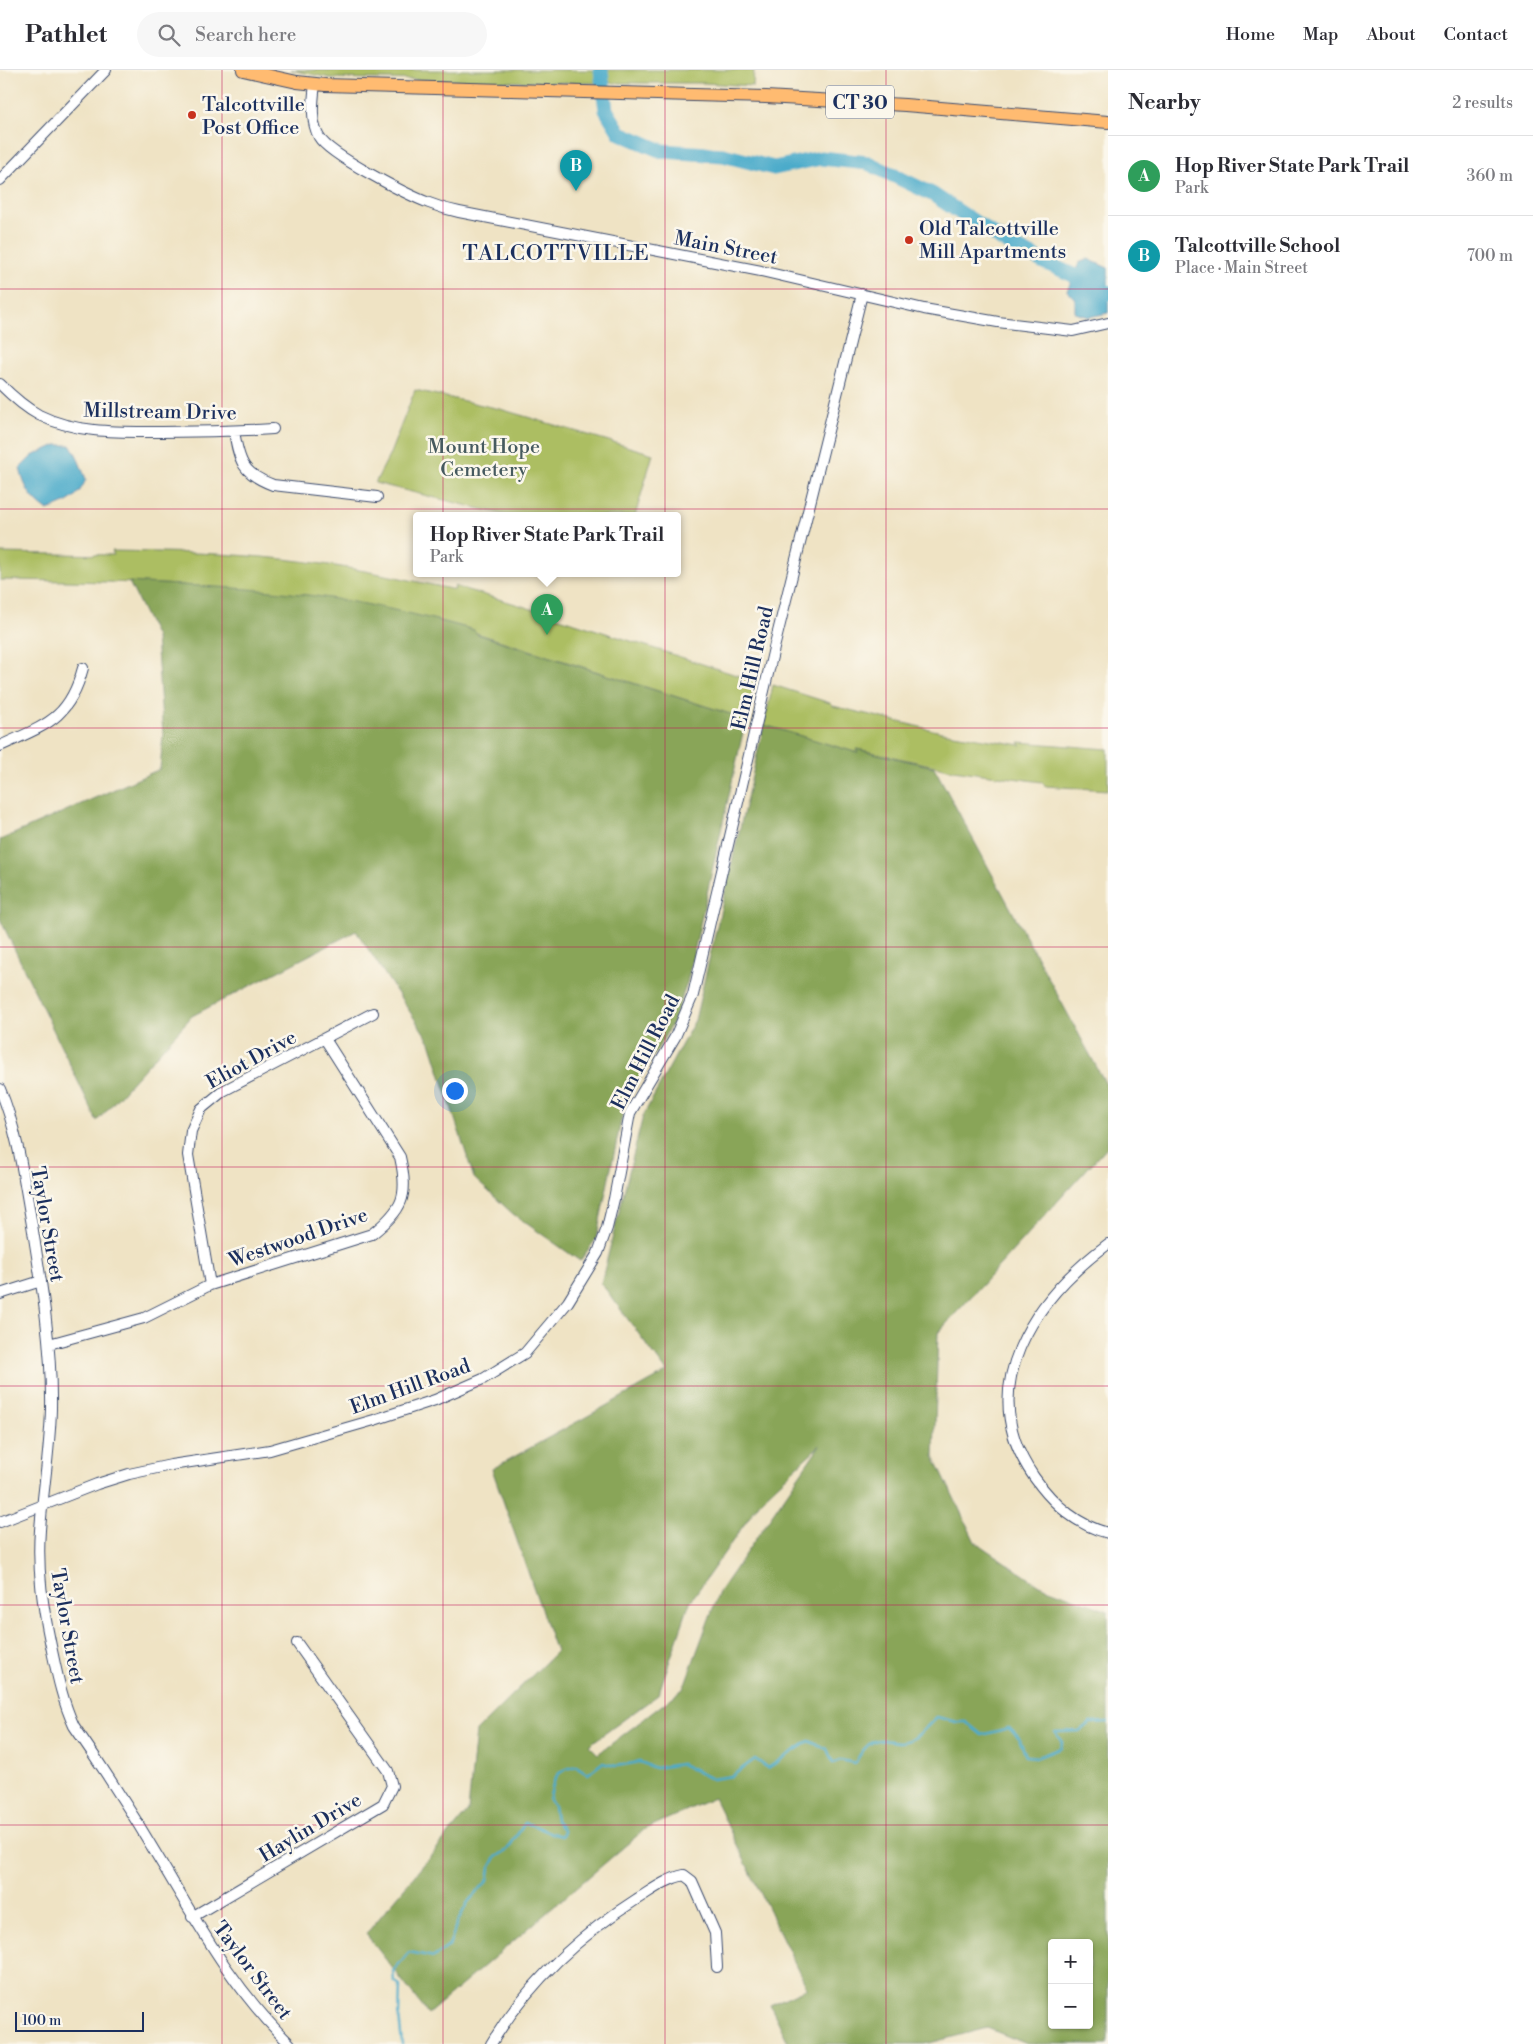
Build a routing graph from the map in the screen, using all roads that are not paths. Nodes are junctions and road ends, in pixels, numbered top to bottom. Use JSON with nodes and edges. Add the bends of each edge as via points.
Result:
{"nodes":[{"id":1,"x":106,"y":70,"type":"edge"},
{"id":2,"x":243,"y":70,"type":"edge"},
{"id":3,"x":315,"y":84,"type":"junction"},
{"id":4,"x":1108,"y":122,"type":"edge"},
{"id":5,"x":0,"y":180,"type":"edge"},
{"id":6,"x":862,"y":294,"type":"junction"},
{"id":7,"x":1108,"y":323,"type":"edge"},
{"id":8,"x":0,"y":384,"type":"edge"},
{"id":9,"x":273,"y":429,"type":"dead end"},
{"id":10,"x":234,"y":431,"type":"junction"},
{"id":11,"x":377,"y":497,"type":"dead end"},
{"id":12,"x":82,"y":668,"type":"dead end"},
{"id":13,"x":0,"y":746,"type":"edge"},
{"id":14,"x":373,"y":1013,"type":"dead end"},
{"id":15,"x":325,"y":1039,"type":"junction"},
{"id":16,"x":0,"y":1089,"type":"edge"},
{"id":17,"x":1108,"y":1244,"type":"edge"},
{"id":18,"x":41,"y":1281,"type":"junction"},
{"id":19,"x":210,"y":1285,"type":"junction"},
{"id":20,"x":0,"y":1294,"type":"edge"},
{"id":21,"x":49,"y":1344,"type":"junction"},
{"id":22,"x":43,"y":1505,"type":"junction"},
{"id":23,"x":0,"y":1522,"type":"edge"},
{"id":24,"x":1108,"y":1533,"type":"edge"},
{"id":25,"x":297,"y":1643,"type":"dead end"},
{"id":26,"x":192,"y":1917,"type":"junction"},
{"id":27,"x":717,"y":1967,"type":"dead end"},
{"id":28,"x":290,"y":2044,"type":"edge"},
{"id":29,"x":491,"y":2044,"type":"edge"}],
"edges":[{"from":1,"to":5,"type":"street"},
{"from":2,"to":3,"type":"main road","number":"CT 30"},
{"from":3,"to":4,"type":"main road","number":"CT 30","via":[[729,96],[886,104]]},
{"from":3,"to":6,"type":"street","name":"Main Street","via":[[314,126],[331,150],[430,204]]},
{"from":6,"to":7,"type":"street","name":"Main Street","via":[[924,309],[1050,329],[1073,331]]},
{"from":6,"to":22,"type":"street","name":"Elm Hill Road","via":[[774,648],[693,995],[675,1037],[630,1114],[607,1228],[598,1253],[568,1302],[524,1353],[482,1379],[435,1400],[270,1450],[129,1474]]},
{"from":8,"to":10,"type":"street","name":"Millstream Drive","via":[[16,400],[39,415],[65,425],[96,431]]},
{"from":9,"to":10,"type":"street","name":"Millstream Drive"},
{"from":10,"to":11,"type":"street","via":[[244,467],[257,479],[273,485]]},
{"from":12,"to":13,"type":"street","via":[[77,688],[67,706],[55,718]]},
{"from":14,"to":15,"type":"street","name":"Eliot Drive"},
{"from":15,"to":19,"type":"street","name":"Eliot Drive","via":[[223,1091],[201,1109],[191,1131],[188,1155]]},
{"from":15,"to":19,"type":"street","name":"Westwood Drive","via":[[400,1157],[405,1180],[401,1202],[391,1219],[372,1234]]},
{"from":16,"to":18,"type":"street","name":"Taylor Street","via":[[15,1137]]},
{"from":17,"to":24,"type":"street","via":[[1081,1264],[1040,1312],[1026,1334],[1009,1386],[1009,1418],[1027,1468],[1048,1497],[1068,1515],[1094,1530]]},
{"from":18,"to":20,"type":"street"},
{"from":18,"to":21,"type":"street","name":"Taylor Street"},
{"from":19,"to":21,"type":"street","name":"Westwood Drive","via":[[144,1318]]},
{"from":21,"to":22,"type":"street","name":"Taylor Street","via":[[50,1438]]},
{"from":22,"to":23,"type":"street","name":"Elm Hill Road"},
{"from":22,"to":26,"type":"street","name":"Taylor Street","via":[[39,1566],[44,1612],[64,1706]]},
{"from":25,"to":26,"type":"street","name":"Haylin Drive","via":[[388,1771],[392,1786],[383,1804]]},
{"from":26,"to":28,"type":"street","name":"Taylor Street","via":[[238,1986]]},
{"from":27,"to":29,"type":"street","via":[[715,1933],[692,1881],[684,1875],[671,1878],[606,1918],[554,1962]]}]}
